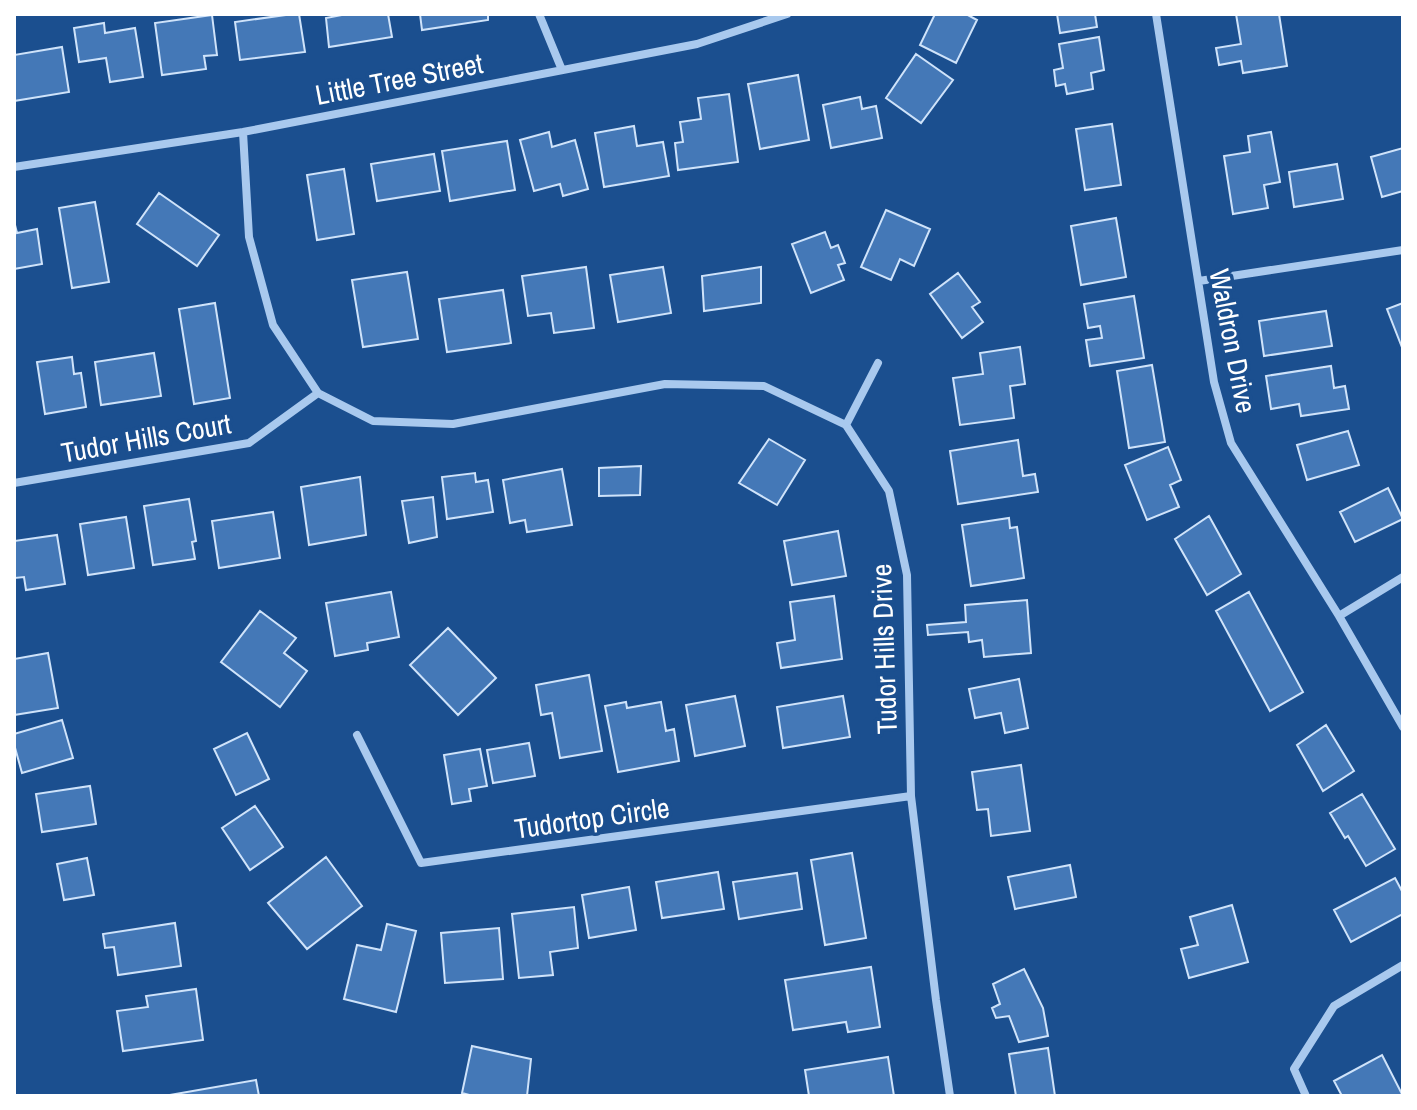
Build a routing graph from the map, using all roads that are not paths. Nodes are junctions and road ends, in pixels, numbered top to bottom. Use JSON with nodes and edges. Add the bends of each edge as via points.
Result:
{"nodes":[{"id":1,"x":539,"y":14,"type":"edge"},
{"id":2,"x":787,"y":14,"type":"edge"},
{"id":3,"x":1156,"y":14,"type":"edge"},
{"id":4,"x":562,"y":70,"type":"junction"},
{"id":5,"x":243,"y":132,"type":"junction"},
{"id":6,"x":14,"y":167,"type":"edge"},
{"id":7,"x":1403,"y":250,"type":"edge"},
{"id":8,"x":1199,"y":281,"type":"junction"},
{"id":9,"x":878,"y":363,"type":"dead end"},
{"id":10,"x":318,"y":393,"type":"junction"},
{"id":11,"x":846,"y":425,"type":"junction"},
{"id":12,"x":14,"y":483,"type":"edge"},
{"id":13,"x":1403,"y":577,"type":"edge"},
{"id":14,"x":1339,"y":616,"type":"junction"},
{"id":15,"x":1403,"y":727,"type":"edge"},
{"id":16,"x":357,"y":735,"type":"dead end"},
{"id":17,"x":911,"y":796,"type":"junction"},
{"id":18,"x":1403,"y":965,"type":"edge"},
{"id":19,"x":950,"y":1096,"type":"edge"},
{"id":20,"x":1306,"y":1096,"type":"edge"}],
"edges":[{"from":1,"to":4,"type":"street"},
{"from":2,"to":4,"type":"street","name":"Little Tree Street","via":[[697,44]]},
{"from":3,"to":8,"type":"street","name":"Waldron Drive"},
{"from":4,"to":5,"type":"street","name":"Little Tree Street"},
{"from":5,"to":6,"type":"street","name":"Little Tree Street"},
{"from":5,"to":10,"type":"street","via":[[249,237],[273,325]]},
{"from":7,"to":8,"type":"street"},
{"from":8,"to":14,"type":"street","name":"Waldron Drive","via":[[1214,382],[1231,443]]},
{"from":9,"to":11,"type":"street"},
{"from":10,"to":11,"type":"street","via":[[373,421],[453,424],[665,384],[764,386]]},
{"from":10,"to":12,"type":"street","name":"Tudor Hills Court","via":[[249,443]]},
{"from":11,"to":17,"type":"street","name":"Tudor Hills Drive","via":[[889,491],[907,575]]},
{"from":13,"to":14,"type":"street"},
{"from":14,"to":15,"type":"street","name":"Waldron Drive"},
{"from":16,"to":17,"type":"street","name":"Tudortop Circle","via":[[421,863]]},
{"from":17,"to":19,"type":"street","name":"Tudor Hills Drive"},
{"from":18,"to":20,"type":"street","via":[[1334,1006],[1294,1069]]}]}
